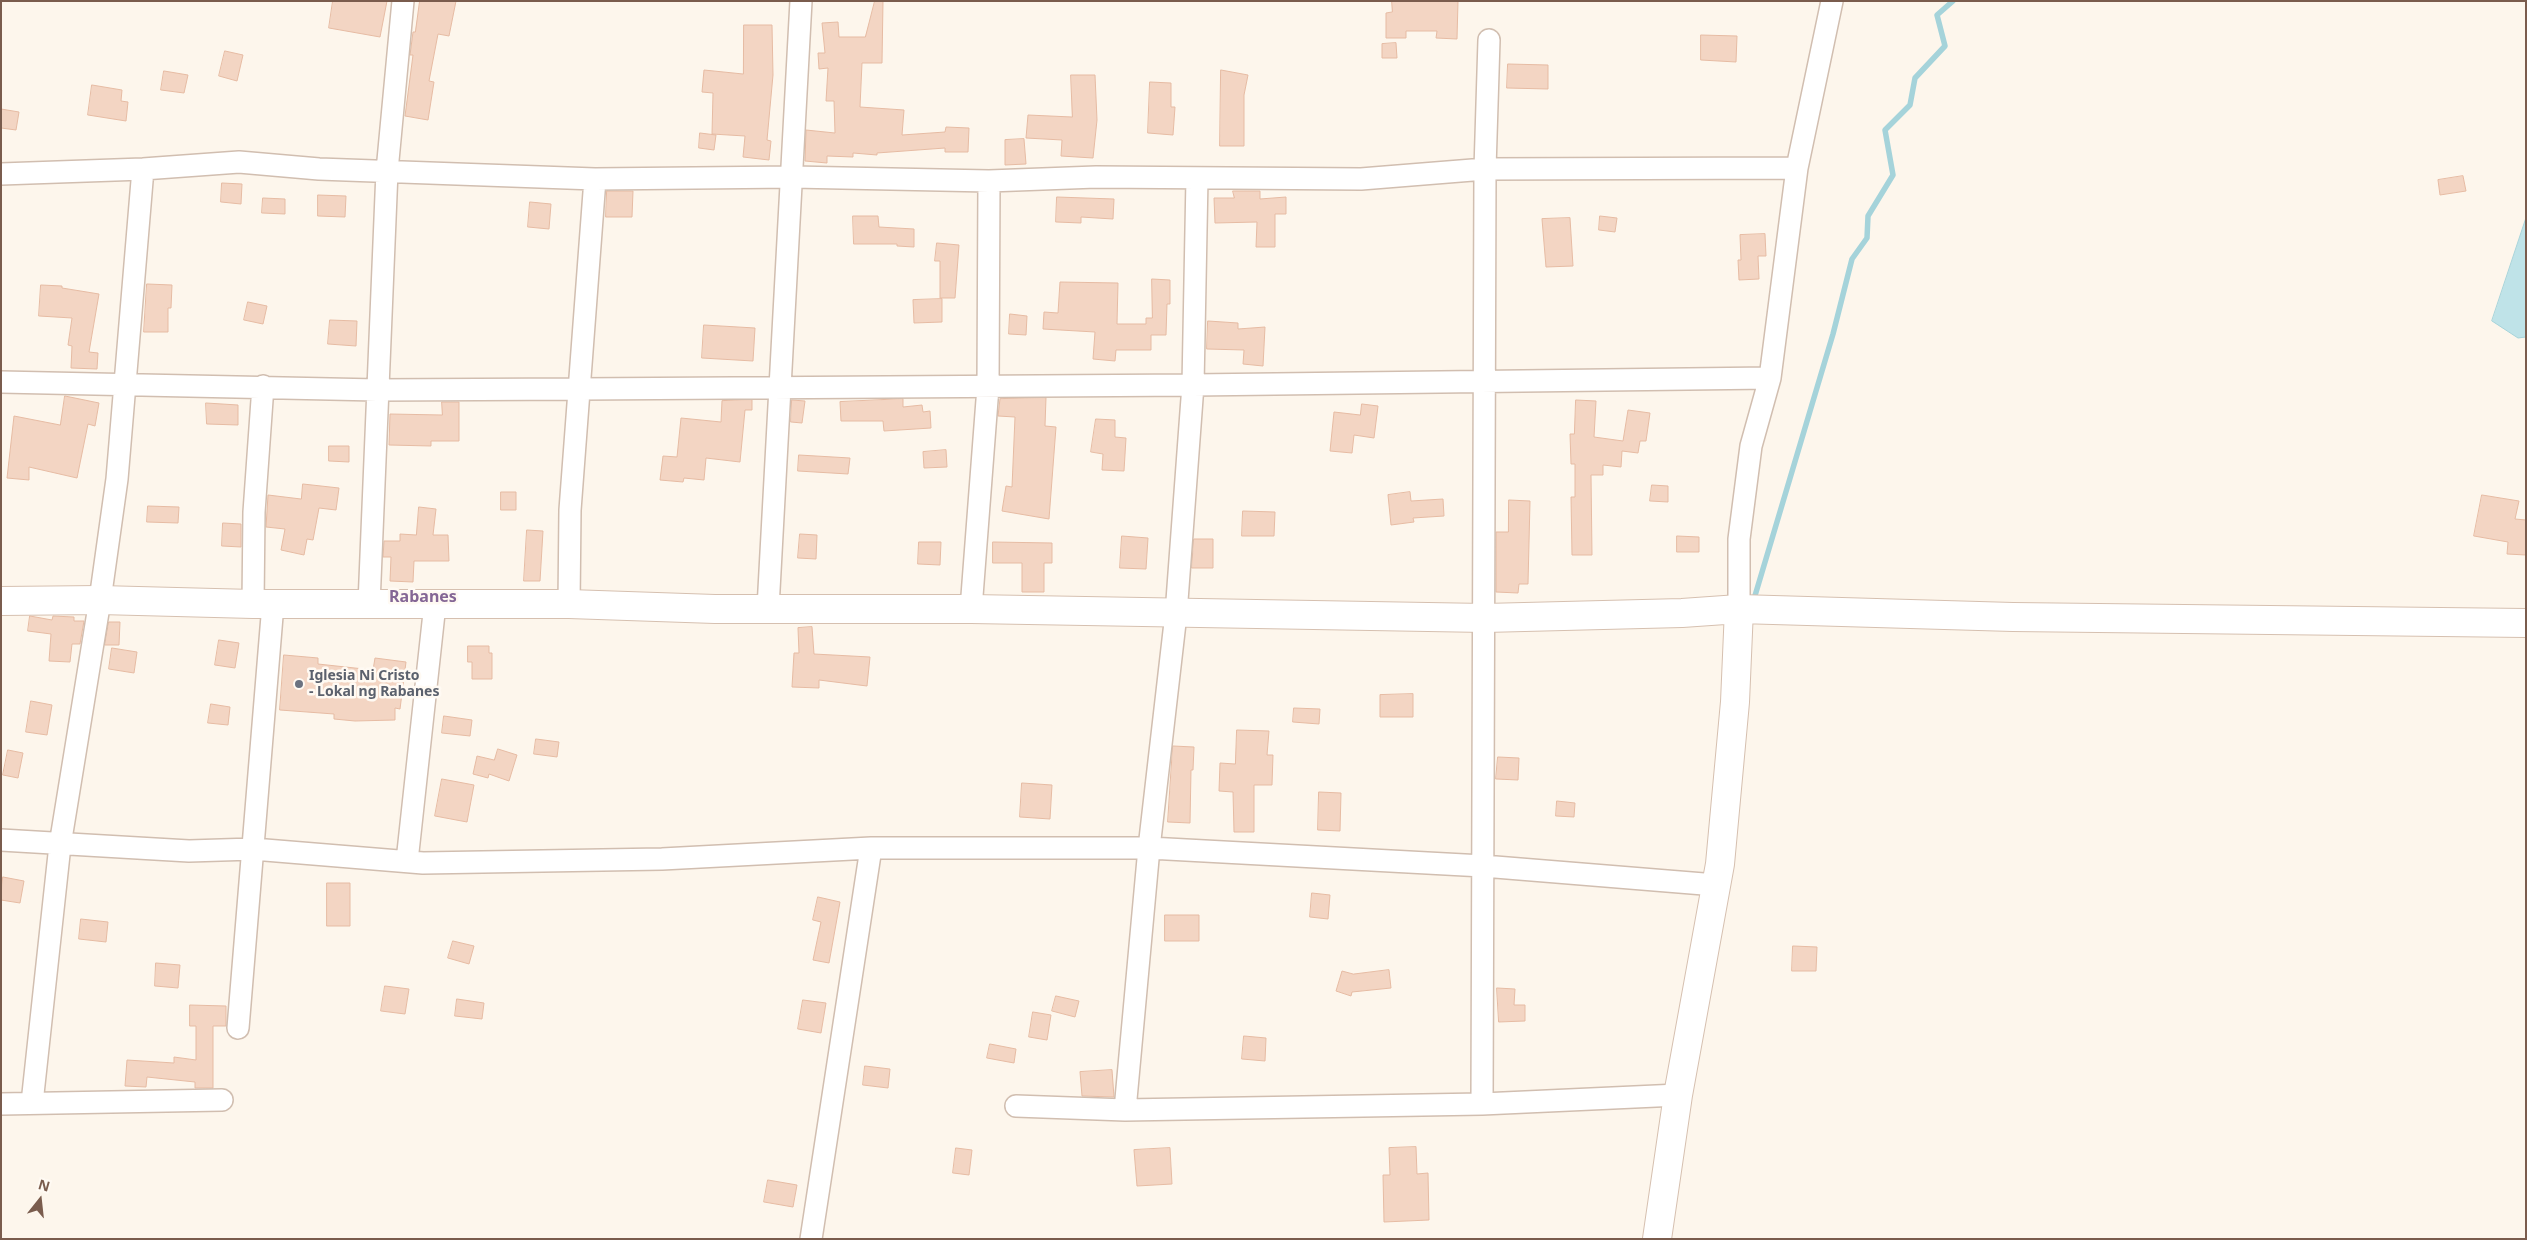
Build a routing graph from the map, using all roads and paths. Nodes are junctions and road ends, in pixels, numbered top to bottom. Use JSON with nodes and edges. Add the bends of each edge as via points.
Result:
{"nodes":[{"id":1,"x":403,"y":1,"type":"edge"},
{"id":2,"x":801,"y":1,"type":"edge"},
{"id":3,"x":1832,"y":1,"type":"edge"},
{"id":4,"x":1489,"y":40,"type":"dead end"},
{"id":5,"x":1797,"y":168,"type":"junction"},
{"id":6,"x":142,"y":169,"type":"junction"},
{"id":7,"x":1485,"y":169,"type":"junction"},
{"id":8,"x":387,"y":171,"type":"junction"},
{"id":9,"x":1,"y":174,"type":"edge"},
{"id":10,"x":793,"y":177,"type":"junction"},
{"id":11,"x":595,"y":178,"type":"junction"},
{"id":12,"x":1197,"y":178,"type":"junction"},
{"id":13,"x":989,"y":181,"type":"junction"},
{"id":14,"x":1770,"y":378,"type":"junction"},
{"id":15,"x":1485,"y":380,"type":"junction"},
{"id":16,"x":1,"y":382,"type":"edge"},
{"id":17,"x":125,"y":385,"type":"junction"},
{"id":18,"x":1194,"y":385,"type":"junction"},
{"id":19,"x":263,"y":386,"type":"junction"},
{"id":20,"x":781,"y":387,"type":"junction"},
{"id":21,"x":988,"y":387,"type":"junction"},
{"id":22,"x":580,"y":389,"type":"junction"},
{"id":23,"x":377,"y":390,"type":"junction"},
{"id":24,"x":100,"y":600,"type":"junction"},
{"id":25,"x":1,"y":601,"type":"edge"},
{"id":26,"x":263,"y":604,"type":"junction"},
{"id":27,"x":369,"y":604,"type":"junction"},
{"id":28,"x":435,"y":604,"type":"junction"},
{"id":29,"x":569,"y":604,"type":"junction"},
{"id":30,"x":768,"y":608,"type":"junction"},
{"id":31,"x":1739,"y":609,"type":"junction"},
{"id":32,"x":971,"y":610,"type":"junction"},
{"id":33,"x":1176,"y":614,"type":"junction"},
{"id":34,"x":1485,"y":618,"type":"junction"},
{"id":35,"x":2526,"y":623,"type":"edge"},
{"id":36,"x":1,"y":840,"type":"edge"},
{"id":37,"x":60,"y":845,"type":"junction"},
{"id":38,"x":871,"y":848,"type":"junction"},
{"id":39,"x":1149,"y":848,"type":"junction"},
{"id":40,"x":252,"y":849,"type":"junction"},
{"id":41,"x":406,"y":861,"type":"junction"},
{"id":42,"x":1483,"y":866,"type":"junction"},
{"id":43,"x":1716,"y":885,"type":"junction"},
{"id":44,"x":238,"y":1028,"type":"dead end"},
{"id":45,"x":1678,"y":1095,"type":"junction"},
{"id":46,"x":222,"y":1100,"type":"dead end"},
{"id":47,"x":32,"y":1103,"type":"junction"},
{"id":48,"x":1,"y":1104,"type":"edge"},
{"id":49,"x":1482,"y":1104,"type":"junction"},
{"id":50,"x":1016,"y":1106,"type":"dead end"},
{"id":51,"x":1124,"y":1110,"type":"junction"},
{"id":52,"x":811,"y":1239,"type":"edge"},
{"id":53,"x":1657,"y":1239,"type":"edge"}],
"edges":[{"from":1,"to":8,"type":"street"},
{"from":2,"to":10,"type":"street"},
{"from":3,"to":5,"type":"street"},
{"from":4,"to":7,"type":"street"},
{"from":5,"to":7,"type":"street"},
{"from":5,"to":14,"type":"street"},
{"from":6,"to":8,"type":"street","via":[[239,162]]},
{"from":6,"to":9,"type":"street"},
{"from":6,"to":17,"type":"street"},
{"from":7,"to":12,"type":"street","via":[[1361,179]]},
{"from":7,"to":15,"type":"street"},
{"from":8,"to":11,"type":"street"},
{"from":8,"to":23,"type":"street"},
{"from":10,"to":11,"type":"street"},
{"from":10,"to":13,"type":"street"},
{"from":10,"to":20,"type":"street"},
{"from":11,"to":22,"type":"street"},
{"from":12,"to":13,"type":"street"},
{"from":12,"to":18,"type":"street"},
{"from":13,"to":21,"type":"street"},
{"from":14,"to":15,"type":"street"},
{"from":14,"to":31,"type":"street","via":[[1751,446],[1739,539]]},
{"from":15,"to":18,"type":"street"},
{"from":15,"to":34,"type":"street"},
{"from":16,"to":17,"type":"street"},
{"from":17,"to":19,"type":"street"},
{"from":17,"to":24,"type":"street","via":[[117,479]]},
{"from":18,"to":21,"type":"street"},
{"from":18,"to":33,"type":"street"},
{"from":19,"to":23,"type":"street"},
{"from":19,"to":26,"type":"street","via":[[254,512]]},
{"from":20,"to":21,"type":"street"},
{"from":20,"to":22,"type":"street"},
{"from":20,"to":30,"type":"street"},
{"from":21,"to":32,"type":"street"},
{"from":22,"to":23,"type":"street"},
{"from":22,"to":29,"type":"street","via":[[570,510]]},
{"from":23,"to":27,"type":"street"},
{"from":24,"to":25,"type":"street"},
{"from":24,"to":26,"type":"street"},
{"from":24,"to":37,"type":"street"},
{"from":26,"to":27,"type":"street"},
{"from":26,"to":40,"type":"street"},
{"from":27,"to":28,"type":"street"},
{"from":28,"to":29,"type":"street"},
{"from":28,"to":41,"type":"street"},
{"from":29,"to":30,"type":"street"},
{"from":30,"to":32,"type":"street"},
{"from":31,"to":34,"type":"street"},
{"from":31,"to":35,"type":"street","via":[[2013,617]]},
{"from":31,"to":43,"type":"street","via":[[1735,702]]},
{"from":32,"to":33,"type":"street"},
{"from":33,"to":34,"type":"street"},
{"from":33,"to":39,"type":"street"},
{"from":34,"to":42,"type":"street"},
{"from":36,"to":37,"type":"street"},
{"from":37,"to":40,"type":"street","via":[[189,851]]},
{"from":37,"to":47,"type":"street"},
{"from":38,"to":39,"type":"street"},
{"from":38,"to":41,"type":"street","via":[[662,859]]},
{"from":38,"to":52,"type":"street"},
{"from":39,"to":42,"type":"street"},
{"from":39,"to":51,"type":"street"},
{"from":40,"to":41,"type":"street"},
{"from":40,"to":44,"type":"street"},
{"from":42,"to":43,"type":"street"},
{"from":42,"to":49,"type":"street"},
{"from":43,"to":45,"type":"street"},
{"from":45,"to":49,"type":"street"},
{"from":45,"to":53,"type":"street"},
{"from":46,"to":47,"type":"street"},
{"from":47,"to":48,"type":"street"},
{"from":49,"to":51,"type":"street"},
{"from":50,"to":51,"type":"street"}]}
